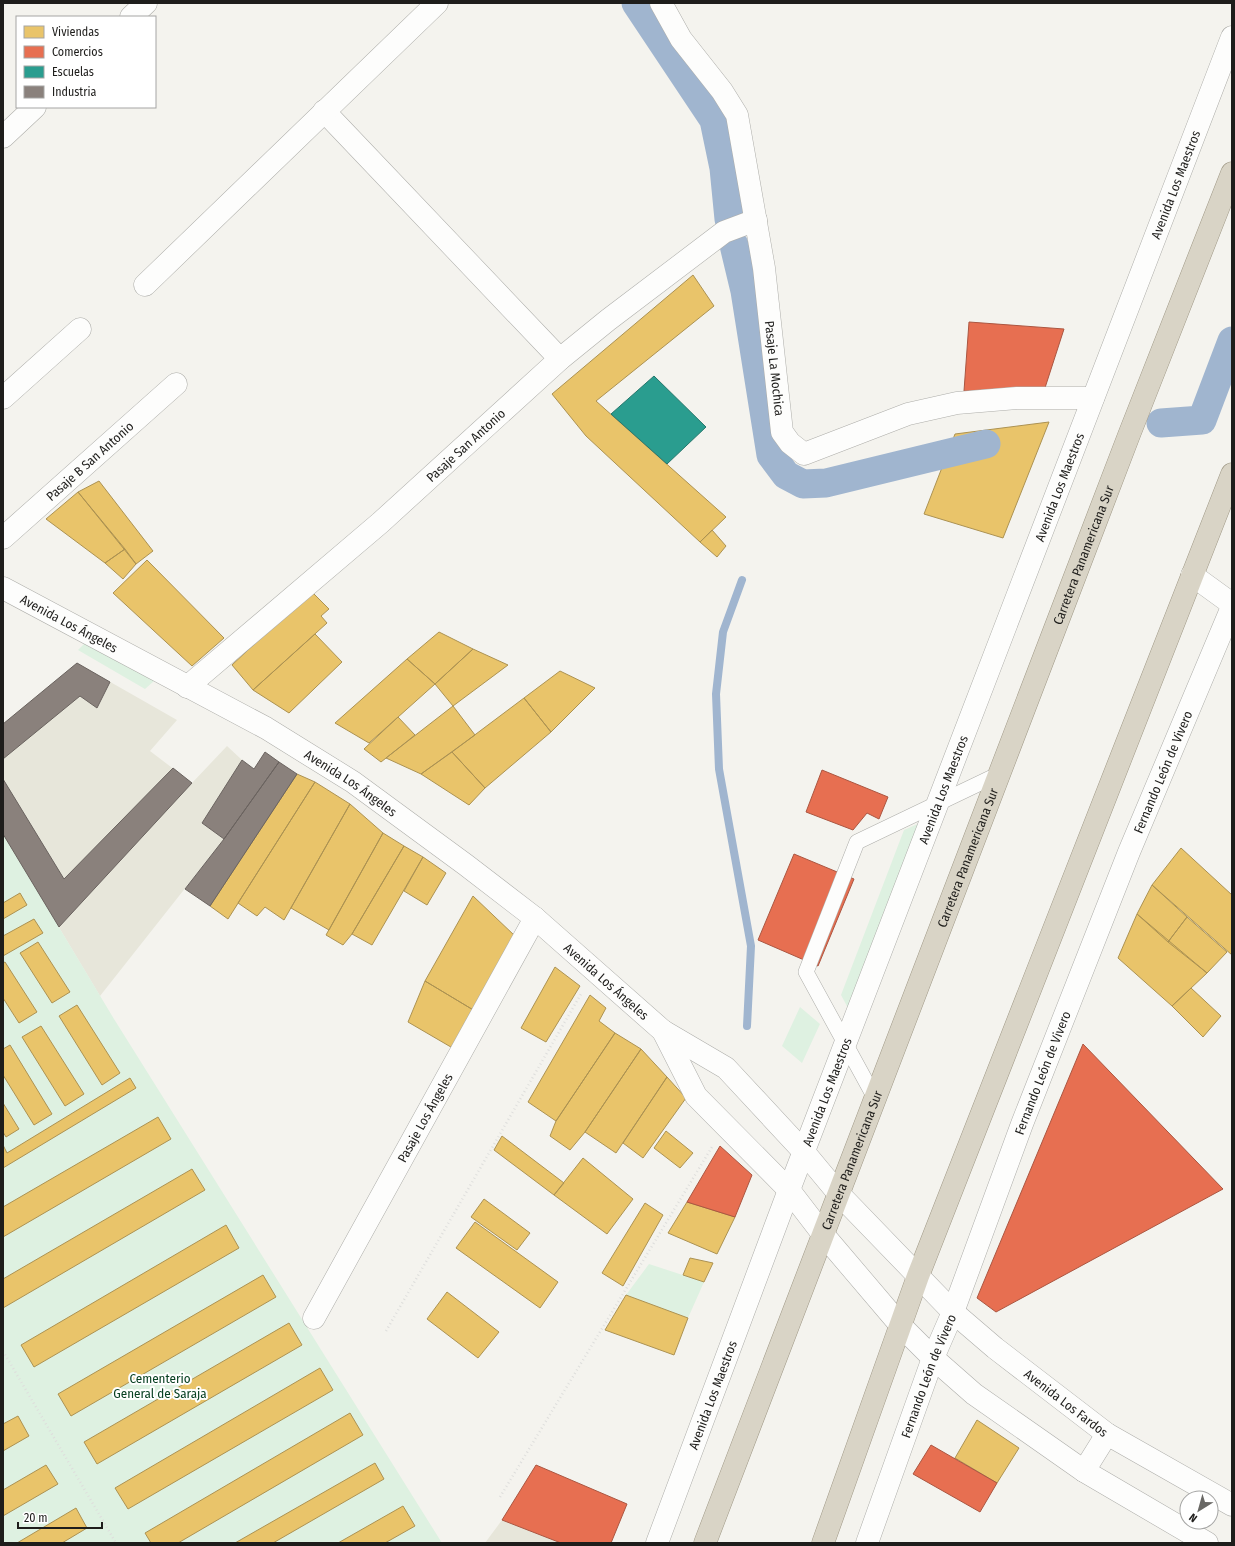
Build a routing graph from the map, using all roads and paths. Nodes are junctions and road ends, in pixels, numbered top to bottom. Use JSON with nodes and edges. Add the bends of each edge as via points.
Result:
{"nodes":[{"id":1,"x":146,"y":3,"type":"edge"},
{"id":2,"x":437,"y":3,"type":"edge"},
{"id":3,"x":661,"y":3,"type":"edge"},
{"id":4,"x":132,"y":16,"type":"edge"},
{"id":5,"x":1232,"y":37,"type":"edge"},
{"id":6,"x":34,"y":108,"type":"edge"},
{"id":7,"x":324,"y":111,"type":"junction"},
{"id":8,"x":3,"y":137,"type":"edge"},
{"id":9,"x":1232,"y":173,"type":"edge"},
{"id":10,"x":756,"y":220,"type":"junction"},
{"id":11,"x":144,"y":285,"type":"dead end"},
{"id":12,"x":80,"y":329,"type":"dead end"},
{"id":13,"x":560,"y":359,"type":"junction"},
{"id":14,"x":176,"y":384,"type":"dead end"},
{"id":15,"x":3,"y":398,"type":"edge"},
{"id":16,"x":1093,"y":398,"type":"junction"},
{"id":17,"x":1232,"y":474,"type":"edge"},
{"id":18,"x":3,"y":538,"type":"edge"},
{"id":19,"x":1192,"y":575,"type":"junction"},
{"id":20,"x":5,"y":592,"type":"edge"},
{"id":21,"x":1232,"y":604,"type":"edge"},
{"id":22,"x":1232,"y":607,"type":"edge"},
{"id":23,"x":187,"y":687,"type":"junction"},
{"id":24,"x":999,"y":774,"type":"junction"},
{"id":25,"x":937,"y":804,"type":"junction"},
{"id":26,"x":535,"y":918,"type":"junction"},
{"id":27,"x":571,"y":1011,"type":"dead end"},
{"id":28,"x":663,"y":1030,"type":"junction"},
{"id":29,"x":845,"y":1044,"type":"junction"},
{"id":30,"x":875,"y":1098,"type":"junction"},
{"id":31,"x":724,"y":1126,"type":"junction"},
{"id":32,"x":804,"y":1152,"type":"junction"},
{"id":33,"x":789,"y":1190,"type":"junction"},
{"id":34,"x":838,"y":1192,"type":"junction"},
{"id":35,"x":822,"y":1233,"type":"junction"},
{"id":36,"x":918,"y":1276,"type":"junction"},
{"id":37,"x":953,"y":1312,"type":"junction"},
{"id":38,"x":314,"y":1318,"type":"dead end"},
{"id":39,"x":901,"y":1326,"type":"junction"},
{"id":40,"x":386,"y":1331,"type":"dead end"},
{"id":41,"x":3,"y":1351,"type":"edge"},
{"id":42,"x":933,"y":1358,"type":"junction"},
{"id":43,"x":1107,"y":1434,"type":"junction"},
{"id":44,"x":1084,"y":1471,"type":"junction"},
{"id":45,"x":500,"y":1497,"type":"dead end"},
{"id":46,"x":1232,"y":1505,"type":"edge"},
{"id":47,"x":116,"y":1543,"type":"edge"},
{"id":48,"x":657,"y":1543,"type":"edge"},
{"id":49,"x":705,"y":1543,"type":"edge"},
{"id":50,"x":823,"y":1543,"type":"edge"},
{"id":51,"x":867,"y":1543,"type":"edge"},
{"id":52,"x":1207,"y":1543,"type":"edge"}],
"edges":[{"from":1,"to":4,"type":"street"},
{"from":2,"to":7,"type":"street"},
{"from":3,"to":10,"type":"street","name":"Pasaje La Mochica","via":[[681,39],[722,91],[737,115]]},
{"from":5,"to":16,"type":"street","name":"Avenida Los Maestros"},
{"from":6,"to":8,"type":"street"},
{"from":7,"to":11,"type":"street"},
{"from":7,"to":13,"type":"street"},
{"from":9,"to":24,"type":"highway","name":"Carretera Panamericana Sur","via":[[1128,435]]},
{"from":10,"to":13,"type":"street","name":"Pasaje San Antonio","via":[[724,232]]},
{"from":10,"to":16,"type":"street","name":"Pasaje La Mochica","via":[[764,268],[782,432],[790,443],[804,454],[908,414],[957,403],[1016,398]]},
{"from":12,"to":15,"type":"street"},
{"from":13,"to":23,"type":"street","name":"Pasaje San Antonio","via":[[380,523]]},
{"from":14,"to":18,"type":"street","name":"Pasaje B San Antonio"},
{"from":16,"to":25,"type":"street","name":"Avenida Los Maestros"},
{"from":17,"to":19,"type":"highway"},
{"from":19,"to":21,"type":"street"},
{"from":19,"to":36,"type":"highway"},
{"from":20,"to":23,"type":"street","name":"Avenida Los Ángeles"},
{"from":22,"to":37,"type":"street","name":"Fernando León de Vivero","via":[[1130,852],[1022,1124]]},
{"from":23,"to":26,"type":"street","name":"Avenida Los Ángeles","via":[[266,728],[353,782]]},
{"from":24,"to":25,"type":"lane"},
{"from":24,"to":30,"type":"highway","name":"Carretera Panamericana Sur"},
{"from":25,"to":29,"type":"street","name":"Avenida Los Maestros"},
{"from":25,"to":29,"type":"lane","via":[[856,842],[806,972]]},
{"from":26,"to":28,"type":"street","name":"Avenida Los Ángeles"},
{"from":26,"to":38,"type":"street","name":"Pasaje Los Ángeles"},
{"from":27,"to":40,"type":"path"},
{"from":28,"to":31,"type":"street","name":"Avenida Los Ángeles","via":[[696,1096]]},
{"from":28,"to":32,"type":"street","name":"Avenida Los Ángeles","via":[[726,1068]]},
{"from":29,"to":30,"type":"lane"},
{"from":29,"to":32,"type":"street","name":"Avenida Los Maestros"},
{"from":30,"to":34,"type":"highway","name":"Carretera Panamericana Sur"},
{"from":31,"to":33,"type":"street","name":"Avenida Los Ángeles"},
{"from":31,"to":45,"type":"path"},
{"from":32,"to":33,"type":"street","name":"Avenida Los Maestros"},
{"from":32,"to":34,"type":"street","name":"Avenida Los Ángeles"},
{"from":33,"to":35,"type":"street","name":"Avenida Los Ángeles"},
{"from":33,"to":48,"type":"street","name":"Avenida Los Maestros"},
{"from":34,"to":35,"type":"highway","name":"Carretera Panamericana Sur"},
{"from":34,"to":36,"type":"street","name":"Avenida Los Ángeles"},
{"from":35,"to":39,"type":"street","name":"Avenida Los Ángeles"},
{"from":35,"to":49,"type":"highway","name":"Carretera Panamericana Sur"},
{"from":36,"to":37,"type":"street","name":"Avenida Los Fardos"},
{"from":36,"to":39,"type":"highway"},
{"from":37,"to":42,"type":"street","name":"Fernando León de Vivero"},
{"from":37,"to":43,"type":"street","name":"Avenida Los Fardos","via":[[995,1348]]},
{"from":39,"to":42,"type":"street"},
{"from":39,"to":50,"type":"highway"},
{"from":41,"to":47,"type":"path"},
{"from":42,"to":44,"type":"street","via":[[974,1394]]},
{"from":42,"to":51,"type":"street","name":"Fernando León de Vivero"},
{"from":43,"to":44,"type":"street"},
{"from":43,"to":46,"type":"street","name":"Avenida Los Fardos"},
{"from":44,"to":52,"type":"street"}]}
